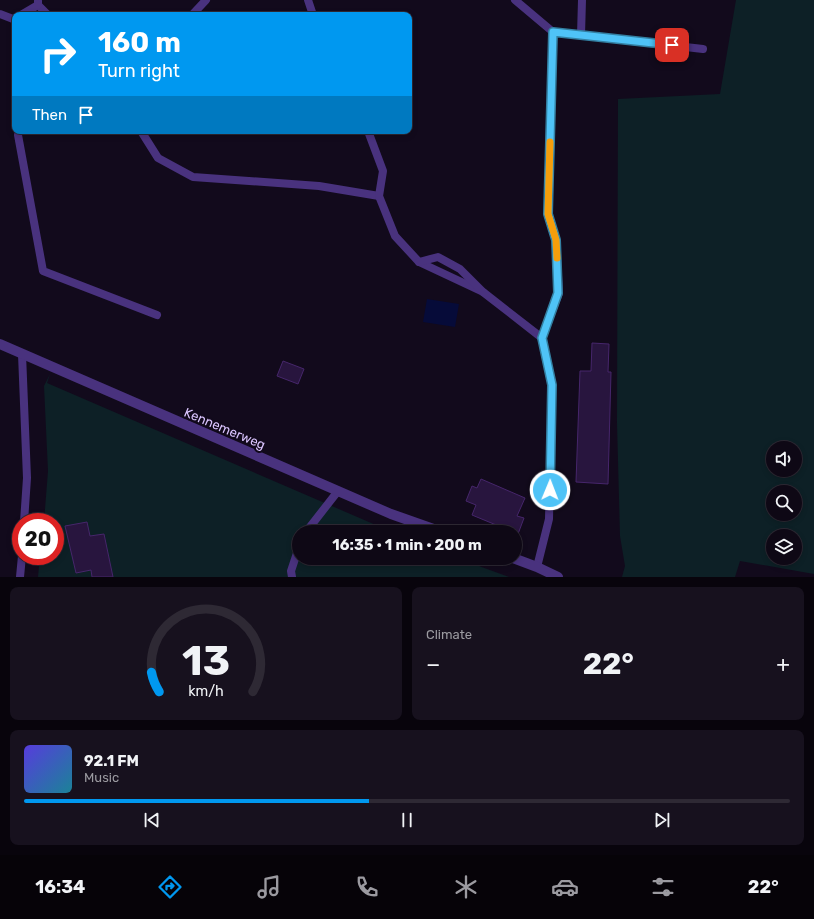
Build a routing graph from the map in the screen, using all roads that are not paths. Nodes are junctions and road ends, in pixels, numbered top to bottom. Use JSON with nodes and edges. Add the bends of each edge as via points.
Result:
{"nodes":[{"id":1,"x":206,"y":0,"type":"edge"},
{"id":2,"x":308,"y":0,"type":"edge"},
{"id":3,"x":515,"y":0,"type":"edge"},
{"id":4,"x":582,"y":0,"type":"edge"},
{"id":5,"x":38,"y":3,"type":"edge"},
{"id":6,"x":25,"y":12,"type":"edge"},
{"id":7,"x":46,"y":12,"type":"edge"},
{"id":8,"x":195,"y":12,"type":"edge"},
{"id":9,"x":312,"y":12,"type":"edge"},
{"id":10,"x":0,"y":14,"type":"edge"},
{"id":11,"x":12,"y":19,"type":"edge"},
{"id":12,"x":553,"y":32,"type":"junction"},
{"id":13,"x":581,"y":35,"type":"junction"},
{"id":14,"x":703,"y":49,"type":"dead end"},
{"id":15,"x":18,"y":134,"type":"edge"},
{"id":16,"x":143,"y":134,"type":"edge"},
{"id":17,"x":369,"y":134,"type":"edge"},
{"id":18,"x":379,"y":196,"type":"junction"},
{"id":19,"x":419,"y":262,"type":"junction"},
{"id":20,"x":483,"y":292,"type":"junction"},
{"id":21,"x":157,"y":315,"type":"dead end"},
{"id":22,"x":542,"y":338,"type":"junction"},
{"id":23,"x":0,"y":344,"type":"edge"},
{"id":24,"x":22,"y":354,"type":"junction"},
{"id":25,"x":338,"y":491,"type":"junction"},
{"id":26,"x":25,"y":513,"type":"edge"},
{"id":27,"x":311,"y":525,"type":"edge"},
{"id":28,"x":422,"y":525,"type":"edge"},
{"id":29,"x":522,"y":561,"type":"edge"},
{"id":30,"x":21,"y":565,"type":"edge"},
{"id":31,"x":293,"y":565,"type":"edge"},
{"id":32,"x":537,"y":567,"type":"junction"},
{"id":33,"x":20,"y":577,"type":"edge"},
{"id":34,"x":292,"y":577,"type":"edge"},
{"id":35,"x":558,"y":577,"type":"edge"}],
"edges":[{"from":1,"to":8,"type":"lane"},
{"from":2,"to":9,"type":"lane"},
{"from":3,"to":12,"type":"lane"},
{"from":4,"to":13,"type":"lane"},
{"from":5,"to":6,"type":"lane"},
{"from":5,"to":7,"type":"lane"},
{"from":10,"to":11,"type":"lane"},
{"from":12,"to":13,"type":"lane"},
{"from":12,"to":22,"type":"lane","via":[[548,214],[556,240],[558,293]]},
{"from":13,"to":14,"type":"lane"},
{"from":15,"to":21,"type":"lane","via":[[43,271]]},
{"from":16,"to":18,"type":"lane","via":[[158,158],[193,177],[319,186]]},
{"from":17,"to":18,"type":"lane","via":[[382,171]]},
{"from":18,"to":19,"type":"lane","via":[[395,236]]},
{"from":19,"to":20,"type":"lane"},
{"from":19,"to":20,"type":"lane","via":[[438,257],[460,269]]},
{"from":20,"to":22,"type":"lane"},
{"from":22,"to":32,"type":"lane","via":[[552,385],[552,408],[549,520]]},
{"from":23,"to":24,"type":"street","name":"Kennemerweg"},
{"from":24,"to":25,"type":"street","name":"Kennemerweg"},
{"from":24,"to":26,"type":"lane","via":[[27,478]]},
{"from":25,"to":27,"type":"lane"},
{"from":25,"to":28,"type":"street","name":"Kennemerweg"},
{"from":29,"to":32,"type":"street"},
{"from":30,"to":33,"type":"lane"},
{"from":31,"to":34,"type":"lane"},
{"from":32,"to":35,"type":"street"}]}
